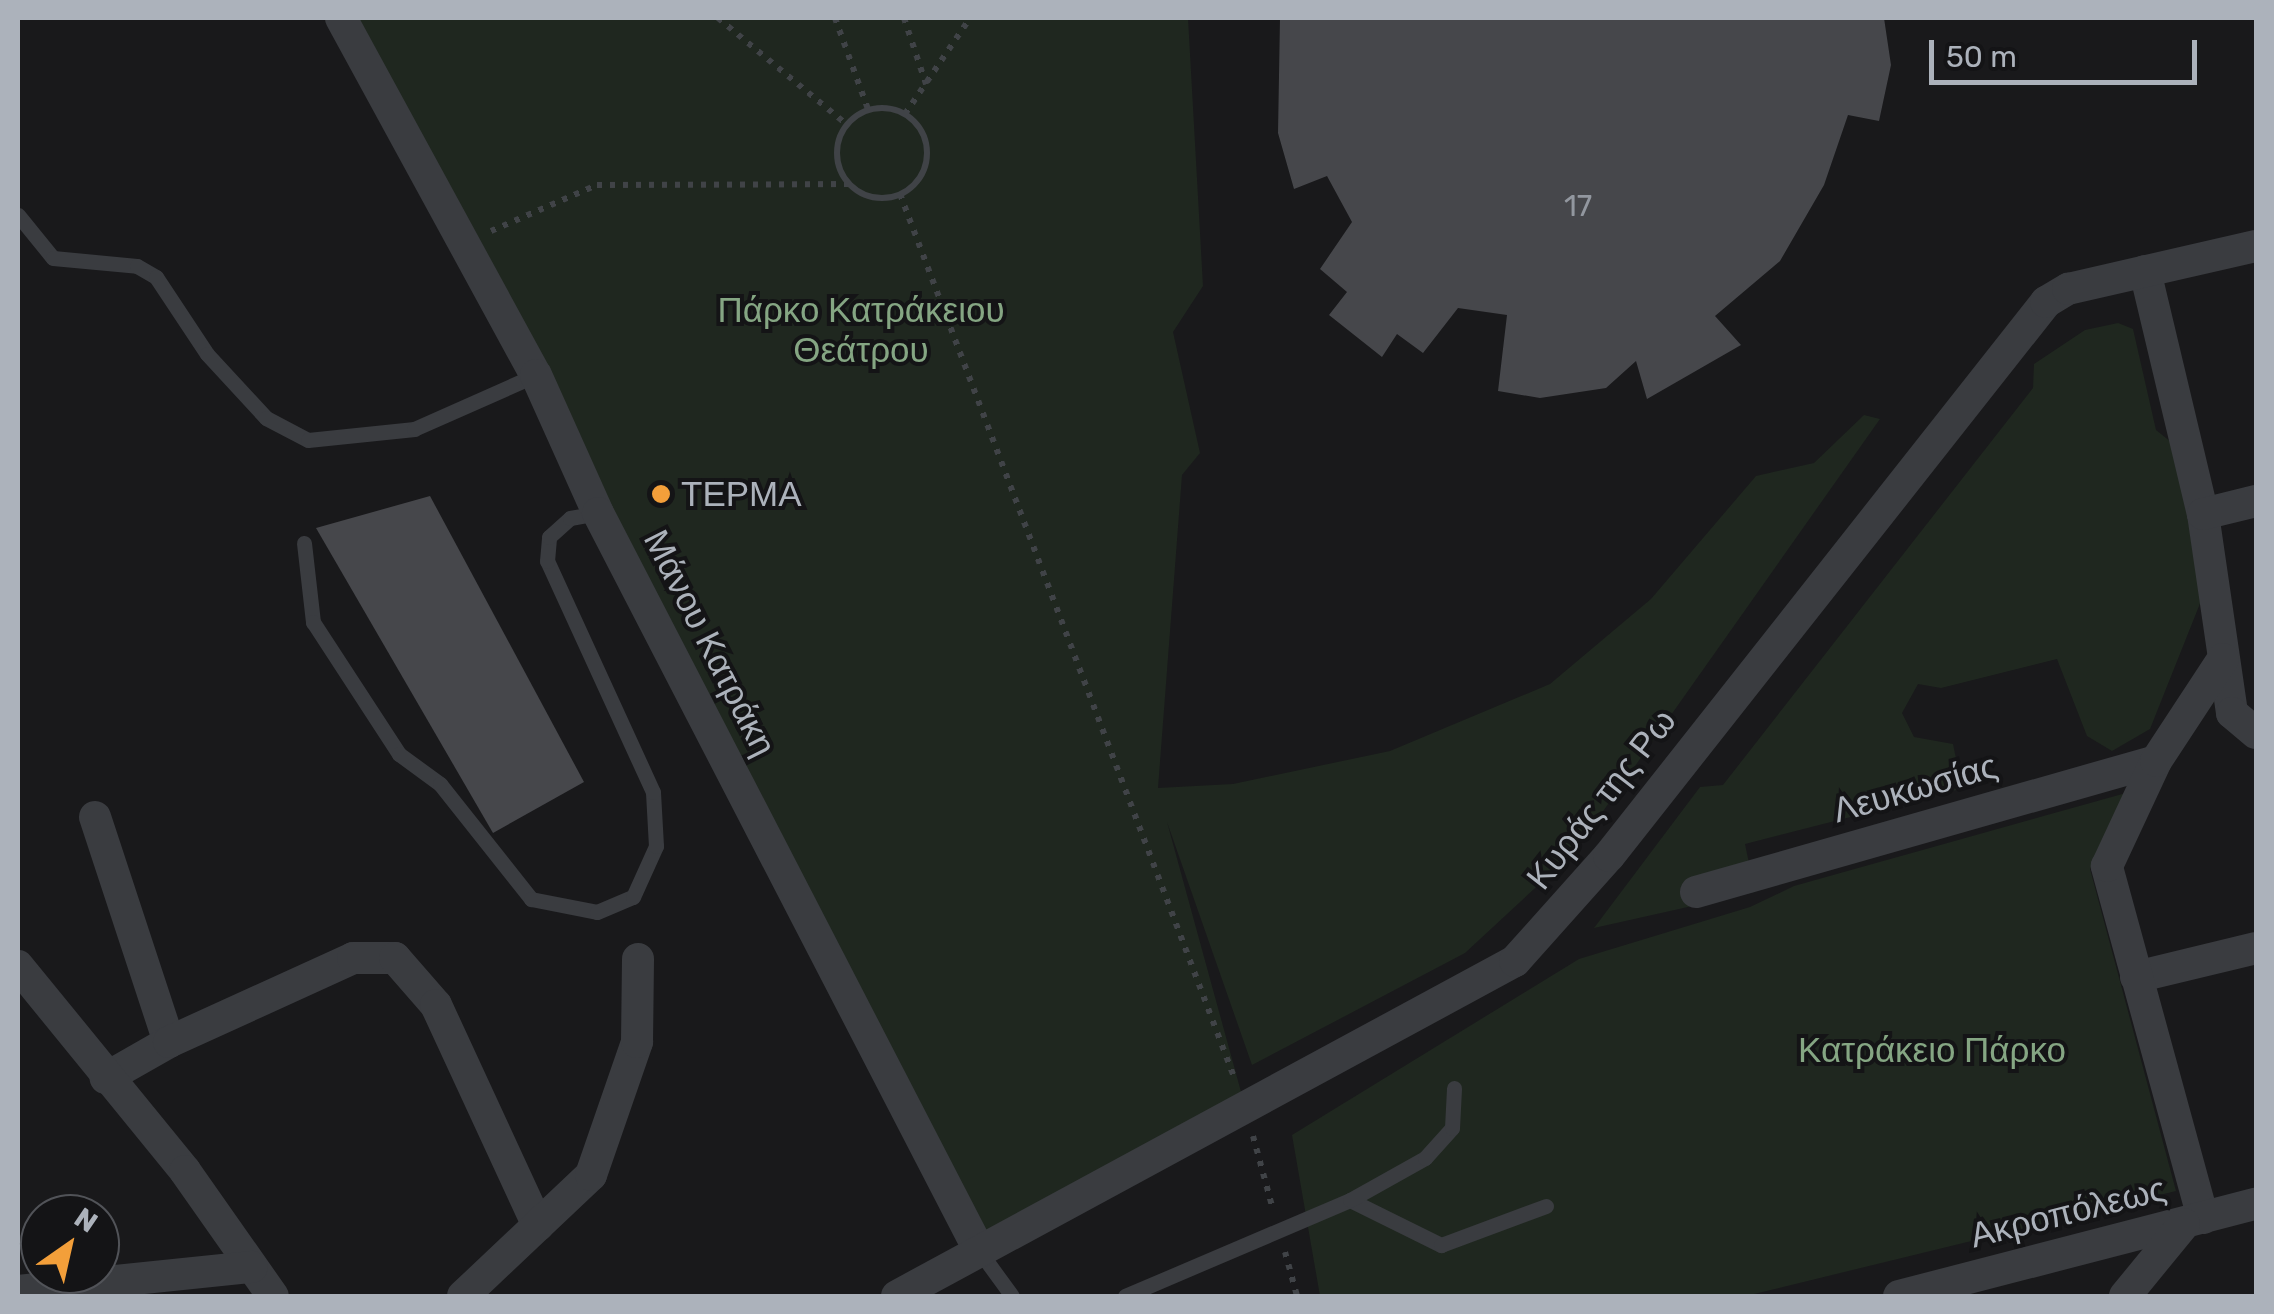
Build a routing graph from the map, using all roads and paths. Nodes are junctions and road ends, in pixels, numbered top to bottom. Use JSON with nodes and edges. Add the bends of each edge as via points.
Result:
{"nodes":[{"id":1,"x":341,"y":18,"type":"edge"},
{"id":2,"x":718,"y":18,"type":"edge"},
{"id":3,"x":836,"y":18,"type":"edge"},
{"id":4,"x":904,"y":18,"type":"edge"},
{"id":5,"x":970,"y":18,"type":"edge"},
{"id":6,"x":926,"y":85,"type":"junction"},
{"id":7,"x":868,"y":110,"type":"junction"},
{"id":8,"x":905,"y":114,"type":"junction"},
{"id":9,"x":846,"y":124,"type":"junction"},
{"id":10,"x":850,"y":184,"type":"junction"},
{"id":11,"x":900,"y":194,"type":"junction"},
{"id":12,"x":18,"y":215,"type":"edge"},
{"id":13,"x":463,"y":242,"type":"junction"},
{"id":14,"x":2256,"y":246,"type":"edge"},
{"id":15,"x":2145,"y":271,"type":"junction"},
{"id":16,"x":536,"y":375,"type":"junction"},
{"id":17,"x":2256,"y":500,"type":"edge"},
{"id":18,"x":598,"y":513,"type":"junction"},
{"id":19,"x":2203,"y":514,"type":"junction"},
{"id":20,"x":304,"y":542,"type":"dead end"},
{"id":21,"x":2223,"y":660,"type":"junction"},
{"id":22,"x":2251,"y":731,"type":"edge"},
{"id":23,"x":2156,"y":761,"type":"junction"},
{"id":24,"x":95,"y":816,"type":"dead end"},
{"id":25,"x":1696,"y":892,"type":"dead end"},
{"id":26,"x":2256,"y":948,"type":"edge"},
{"id":27,"x":638,"y":959,"type":"dead end"},
{"id":28,"x":18,"y":966,"type":"edge"},
{"id":29,"x":2136,"y":977,"type":"junction"},
{"id":30,"x":170,"y":1042,"type":"junction"},
{"id":31,"x":106,"y":1078,"type":"junction"},
{"id":32,"x":1454,"y":1088,"type":"dead end"},
{"id":33,"x":1246,"y":1110,"type":"junction"},
{"id":34,"x":1350,"y":1200,"type":"junction"},
{"id":35,"x":2256,"y":1204,"type":"edge"},
{"id":36,"x":1546,"y":1206,"type":"dead end"},
{"id":37,"x":2193,"y":1221,"type":"junction"},
{"id":38,"x":538,"y":1226,"type":"junction"},
{"id":39,"x":980,"y":1252,"type":"junction"},
{"id":40,"x":252,"y":1267,"type":"junction"},
{"id":41,"x":18,"y":1291,"type":"edge"},
{"id":42,"x":272,"y":1296,"type":"edge"},
{"id":43,"x":463,"y":1296,"type":"edge"},
{"id":44,"x":897,"y":1296,"type":"edge"},
{"id":45,"x":1012,"y":1296,"type":"edge"},
{"id":46,"x":1124,"y":1296,"type":"edge"},
{"id":47,"x":1899,"y":1296,"type":"edge"},
{"id":48,"x":2125,"y":1296,"type":"edge"}],
"edges":[{"from":1,"to":13,"type":"street","name":"Μάνου Κατράκη"},
{"from":2,"to":9,"type":"path"},
{"from":3,"to":7,"type":"path"},
{"from":4,"to":6,"type":"path"},
{"from":5,"to":6,"type":"path"},
{"from":6,"to":8,"type":"path"},
{"from":7,"to":8,"type":"path"},
{"from":7,"to":9,"type":"path"},
{"from":8,"to":11,"type":"path","via":[[923,134],[926,163]]},
{"from":9,"to":10,"type":"path","via":[[836,150]]},
{"from":10,"to":11,"type":"path","via":[[870,196]]},
{"from":10,"to":13,"type":"path","via":[[597,185]]},
{"from":11,"to":33,"type":"path"},
{"from":12,"to":16,"type":"lane","via":[[53,258],[137,266],[156,278],[207,354],[266,418],[308,440],[414,430]]},
{"from":13,"to":16,"type":"street","name":"Μάνου Κατράκη"},
{"from":14,"to":15,"type":"street","name":"Κυράς της Ρω"},
{"from":15,"to":19,"type":"street"},
{"from":15,"to":33,"type":"street","name":"Κυράς της Ρω","via":[[2055,295],[2025,324],[1528,949],[1456,999]]},
{"from":16,"to":18,"type":"street","name":"Μάνου Κατράκη"},
{"from":17,"to":19,"type":"street"},
{"from":18,"to":20,"type":"lane","via":[[560,528],[550,538],[547,562],[653,792],[656,846],[633,897],[596,912],[531,899],[440,784],[398,754],[313,622]]},
{"from":18,"to":39,"type":"street","name":"Μάνου Κατράκη"},
{"from":19,"to":21,"type":"street"},
{"from":21,"to":22,"type":"street","via":[[2232,713]]},
{"from":21,"to":23,"type":"street"},
{"from":23,"to":25,"type":"street","name":"Λευκωσίας"},
{"from":23,"to":29,"type":"street","via":[[2107,866]]},
{"from":24,"to":30,"type":"street"},
{"from":26,"to":29,"type":"street"},
{"from":27,"to":38,"type":"street","via":[[637,1042],[597,1159],[574,1196]]},
{"from":28,"to":31,"type":"street"},
{"from":29,"to":37,"type":"street"},
{"from":30,"to":31,"type":"street"},
{"from":30,"to":38,"type":"street","via":[[354,958],[395,958],[436,1005]]},
{"from":31,"to":40,"type":"street"},
{"from":32,"to":34,"type":"lane","via":[[1446,1141]]},
{"from":33,"to":39,"type":"street","name":"Κυράς της Ρω"},
{"from":34,"to":36,"type":"lane","via":[[1441,1245]]},
{"from":34,"to":46,"type":"lane"},
{"from":35,"to":37,"type":"street","name":"Ακροπόλεως"},
{"from":37,"to":47,"type":"street","name":"Ακροπόλεως"},
{"from":37,"to":48,"type":"street"},
{"from":38,"to":43,"type":"street"},
{"from":39,"to":44,"type":"street","name":"Κυράς της Ρω"},
{"from":39,"to":45,"type":"lane"},
{"from":40,"to":41,"type":"street"},
{"from":40,"to":42,"type":"street"}]}
